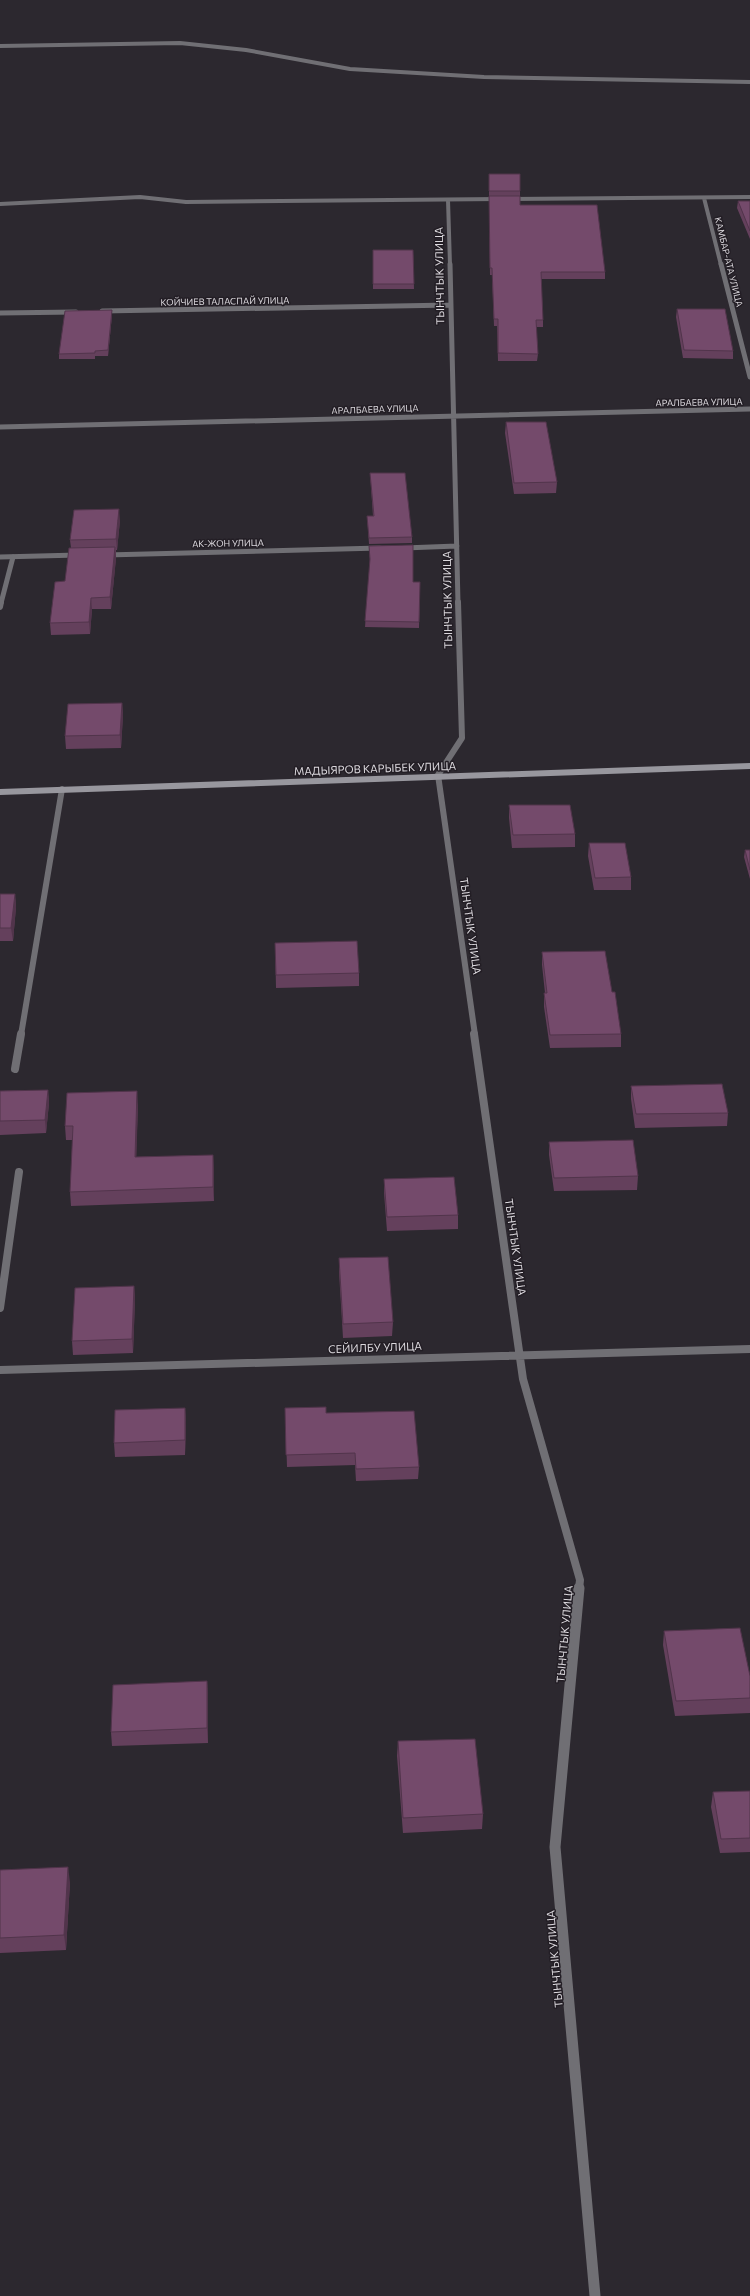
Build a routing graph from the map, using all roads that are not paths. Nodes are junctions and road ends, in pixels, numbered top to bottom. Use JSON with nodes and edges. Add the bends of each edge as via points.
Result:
{"nodes":[{"id":1,"x":0,"y":46,"type":"edge"},
{"id":2,"x":750,"y":82,"type":"edge"},
{"id":3,"x":750,"y":197,"type":"edge"},
{"id":4,"x":704,"y":198,"type":"junction"},
{"id":5,"x":448,"y":200,"type":"junction"},
{"id":6,"x":0,"y":204,"type":"edge"},
{"id":7,"x":451,"y":305,"type":"junction"},
{"id":8,"x":95,"y":311,"type":"edge"},
{"id":9,"x":79,"y":312,"type":"edge"},
{"id":10,"x":0,"y":313,"type":"edge"},
{"id":11,"x":750,"y":377,"type":"edge"},
{"id":12,"x":750,"y":409,"type":"edge"},
{"id":13,"x":453,"y":415,"type":"junction"},
{"id":14,"x":0,"y":427,"type":"edge"},
{"id":15,"x":457,"y":546,"type":"junction"},
{"id":16,"x":386,"y":548,"type":"edge"},
{"id":17,"x":393,"y":548,"type":"edge"},
{"id":18,"x":84,"y":555,"type":"edge"},
{"id":19,"x":100,"y":555,"type":"edge"},
{"id":20,"x":0,"y":557,"type":"edge"},
{"id":21,"x":13,"y":557,"type":"junction"},
{"id":22,"x":0,"y":607,"type":"edge"},
{"id":23,"x":750,"y":766,"type":"edge"},
{"id":24,"x":438,"y":775,"type":"junction"},
{"id":25,"x":62,"y":789,"type":"junction"},
{"id":26,"x":0,"y":792,"type":"edge"},
{"id":27,"x":15,"y":1069,"type":"dead end"},
{"id":28,"x":19,"y":1172,"type":"dead end"},
{"id":29,"x":0,"y":1308,"type":"edge"},
{"id":30,"x":750,"y":1349,"type":"edge"},
{"id":31,"x":520,"y":1355,"type":"junction"},
{"id":32,"x":0,"y":1370,"type":"edge"},
{"id":33,"x":595,"y":2296,"type":"edge"}],
"edges":[{"from":1,"to":2,"type":"street","via":[[180,43],[246,50],[350,69],[484,77]]},
{"from":3,"to":4,"type":"street"},
{"from":4,"to":5,"type":"street"},
{"from":4,"to":11,"type":"street","name":"КАМБАР-АТА УЛИЦА"},
{"from":5,"to":6,"type":"street","via":[[186,202],[140,197]]},
{"from":5,"to":7,"type":"street","name":"ТЫНЧТЫК УЛИЦА"},
{"from":7,"to":8,"type":"street","name":"КОЙЧИЕВ ТАЛАСПАЙ УЛИЦА"},
{"from":7,"to":13,"type":"street","name":"ТЫНЧТЫК УЛИЦА"},
{"from":9,"to":10,"type":"street"},
{"from":12,"to":13,"type":"street","name":"АРАЛБАЕВА УЛИЦА"},
{"from":13,"to":14,"type":"street","name":"АРАЛБАЕВА УЛИЦА"},
{"from":13,"to":15,"type":"street","name":"ТЫНЧТЫК УЛИЦА"},
{"from":15,"to":17,"type":"street"},
{"from":15,"to":24,"type":"street","name":"ТЫНЧТЫК УЛИЦА","via":[[462,738]]},
{"from":16,"to":19,"type":"street","name":"АК-ЖОН УЛИЦА"},
{"from":18,"to":21,"type":"street"},
{"from":20,"to":21,"type":"street"},
{"from":21,"to":22,"type":"street"},
{"from":23,"to":24,"type":"street","name":"МАДЫЯРОВ КАРЫБЕК УЛИЦА"},
{"from":24,"to":25,"type":"street","name":"МАДЫЯРОВ КАРЫБЕК УЛИЦА"},
{"from":24,"to":31,"type":"street","name":"ТЫНЧТЫК УЛИЦА"},
{"from":25,"to":26,"type":"street","name":"МАДЫЯРОВ КАРЫБЕК УЛИЦА"},
{"from":25,"to":27,"type":"street"},
{"from":28,"to":29,"type":"street"},
{"from":30,"to":31,"type":"street","name":"СЕЙИЛБУ УЛИЦА"},
{"from":31,"to":32,"type":"street","name":"СЕЙИЛБУ УЛИЦА"},
{"from":31,"to":33,"type":"street","name":"ТЫНЧТЫК УЛИЦА","via":[[523,1379],[580,1580],[555,1847]]}]}
